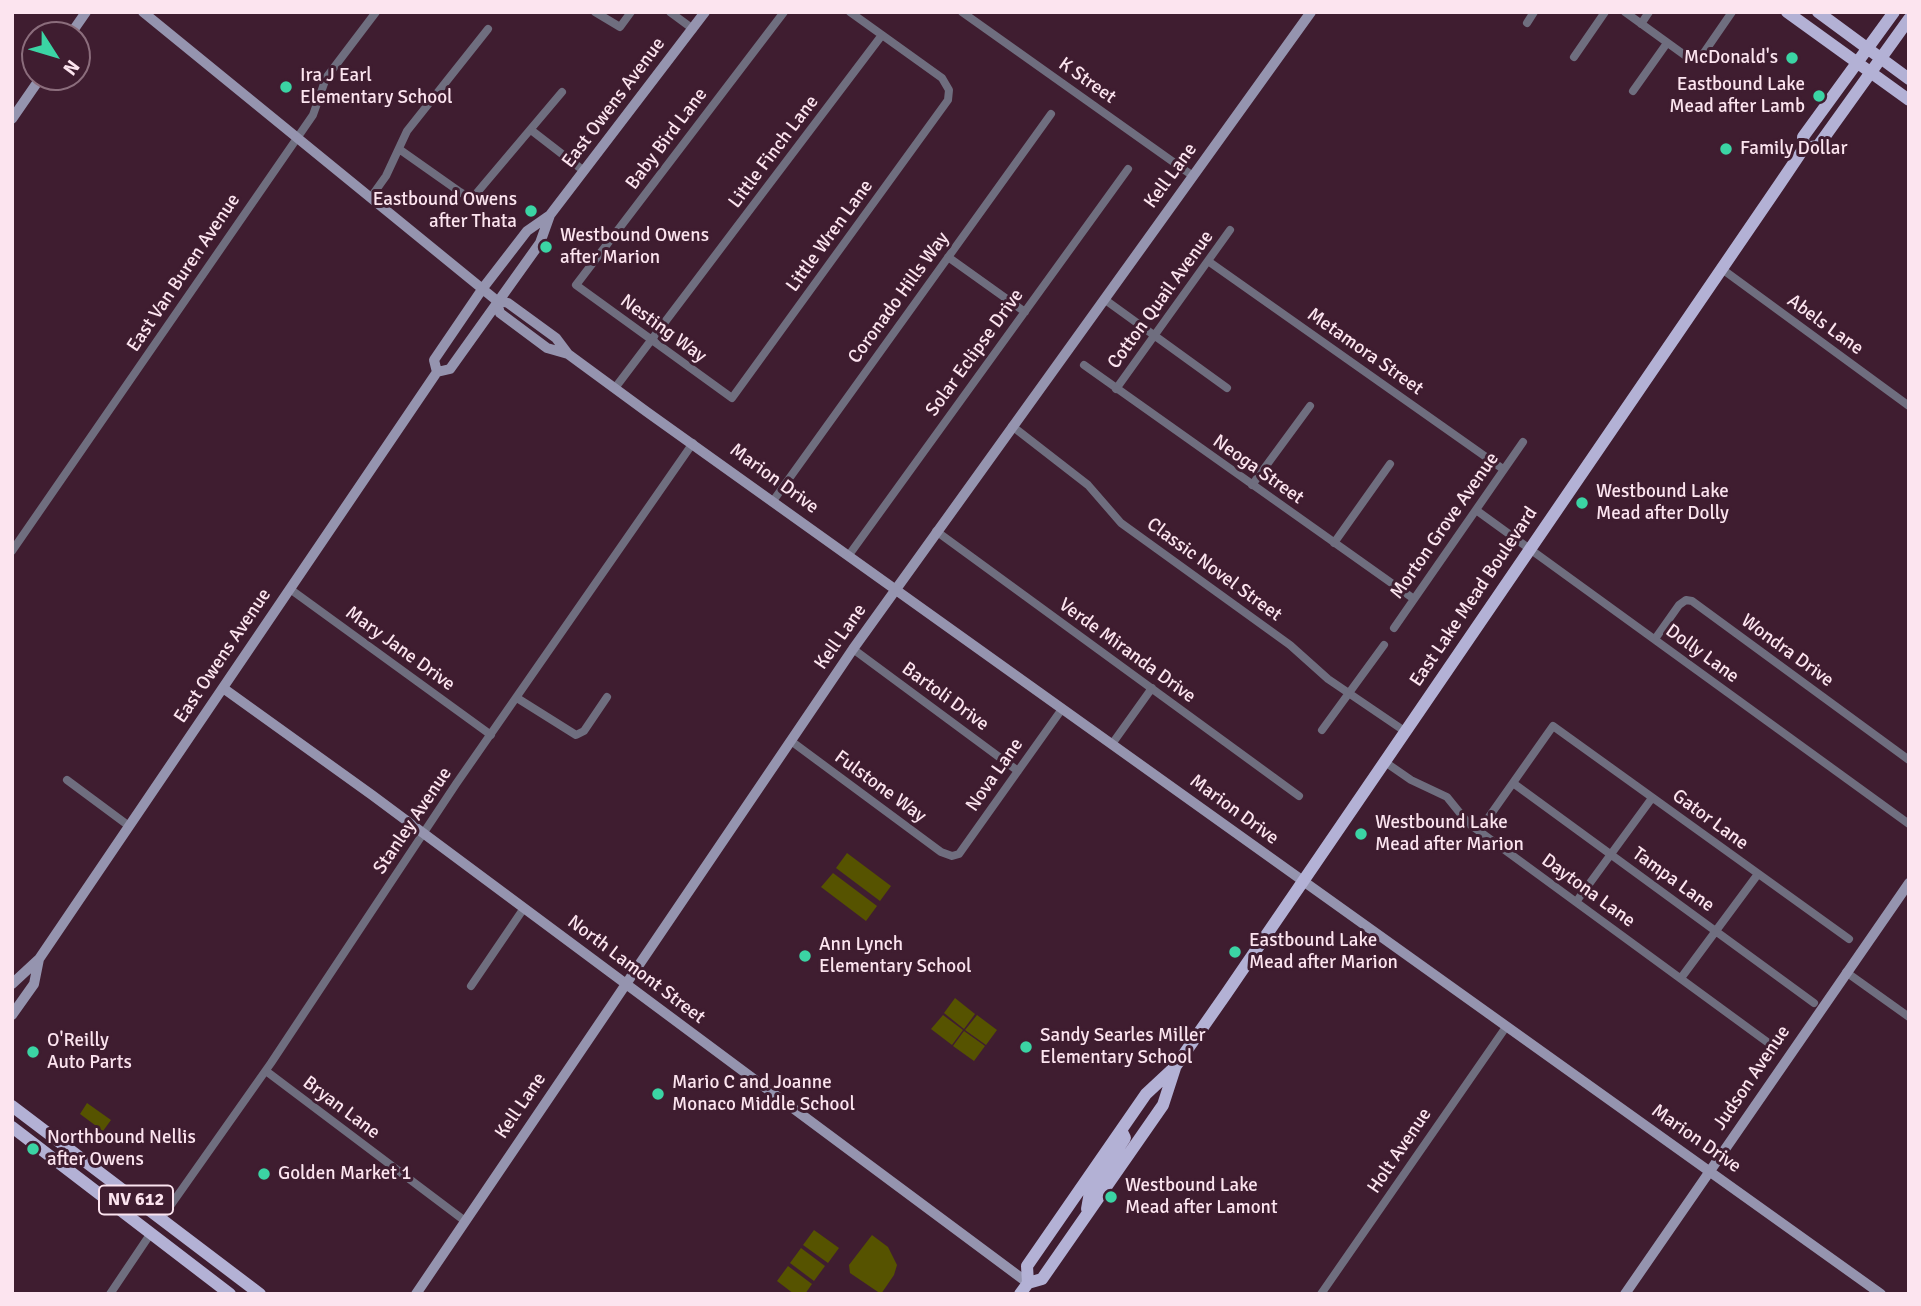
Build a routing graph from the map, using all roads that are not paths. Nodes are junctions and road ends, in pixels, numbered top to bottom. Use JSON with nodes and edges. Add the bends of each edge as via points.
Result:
{"nodes":[{"id":1,"x":143,"y":12,"type":"edge"},
{"id":2,"x":376,"y":12,"type":"edge"},
{"id":3,"x":595,"y":12,"type":"edge"},
{"id":4,"x":631,"y":12,"type":"edge"},
{"id":5,"x":670,"y":12,"type":"edge"},
{"id":6,"x":705,"y":12,"type":"edge"},
{"id":7,"x":784,"y":12,"type":"edge"},
{"id":8,"x":850,"y":12,"type":"edge"},
{"id":9,"x":962,"y":12,"type":"edge"},
{"id":10,"x":1311,"y":12,"type":"edge"},
{"id":11,"x":1534,"y":12,"type":"edge"},
{"id":12,"x":1605,"y":12,"type":"edge"},
{"id":13,"x":1625,"y":12,"type":"edge"},
{"id":14,"x":1649,"y":12,"type":"edge"},
{"id":15,"x":1732,"y":12,"type":"edge"},
{"id":16,"x":1787,"y":12,"type":"edge"},
{"id":17,"x":1818,"y":12,"type":"edge"},
{"id":18,"x":1894,"y":12,"type":"edge"},
{"id":19,"x":1909,"y":19,"type":"edge"},
{"id":20,"x":1527,"y":23,"type":"dead end"},
{"id":21,"x":1641,"y":24,"type":"junction"},
{"id":22,"x":488,"y":29,"type":"dead end"},
{"id":23,"x":693,"y":29,"type":"junction"},
{"id":24,"x":882,"y":35,"type":"junction"},
{"id":25,"x":1667,"y":43,"type":"junction"},
{"id":26,"x":1867,"y":47,"type":"junction"},
{"id":27,"x":1574,"y":57,"type":"dead end"},
{"id":28,"x":1880,"y":57,"type":"junction"},
{"id":29,"x":1857,"y":61,"type":"junction"},
{"id":30,"x":1870,"y":71,"type":"junction"},
{"id":31,"x":1909,"y":79,"type":"edge"},
{"id":32,"x":31,"y":91,"type":"edge"},
{"id":33,"x":1633,"y":91,"type":"dead end"},
{"id":34,"x":562,"y":92,"type":"dead end"},
{"id":35,"x":1909,"y":100,"type":"edge"},
{"id":36,"x":1051,"y":114,"type":"dead end"},
{"id":37,"x":12,"y":119,"type":"edge"},
{"id":38,"x":531,"y":130,"type":"junction"},
{"id":39,"x":297,"y":137,"type":"junction"},
{"id":40,"x":1804,"y":148,"type":"junction"},
{"id":41,"x":399,"y":149,"type":"junction"},
{"id":42,"x":1128,"y":169,"type":"dead end"},
{"id":43,"x":584,"y":172,"type":"junction"},
{"id":44,"x":1193,"y":176,"type":"junction"},
{"id":45,"x":371,"y":197,"type":"junction"},
{"id":46,"x":550,"y":215,"type":"junction"},
{"id":47,"x":1230,"y":230,"type":"dead end"},
{"id":48,"x":948,"y":257,"type":"junction"},
{"id":49,"x":1208,"y":261,"type":"junction"},
{"id":50,"x":1722,"y":269,"type":"junction"},
{"id":51,"x":576,"y":285,"type":"joint"},
{"id":52,"x":483,"y":288,"type":"junction"},
{"id":53,"x":1104,"y":299,"type":"junction"},
{"id":54,"x":496,"y":300,"type":"junction"},
{"id":55,"x":1024,"y":312,"type":"junction"},
{"id":56,"x":1154,"y":336,"type":"junction"},
{"id":57,"x":650,"y":339,"type":"junction"},
{"id":58,"x":1084,"y":365,"type":"dead end"},
{"id":59,"x":437,"y":372,"type":"junction"},
{"id":60,"x":615,"y":388,"type":"junction"},
{"id":61,"x":1227,"y":388,"type":"dead end"},
{"id":62,"x":1116,"y":389,"type":"junction"},
{"id":63,"x":732,"y":398,"type":"joint"},
{"id":64,"x":1310,"y":406,"type":"dead end"},
{"id":65,"x":1909,"y":406,"type":"edge"},
{"id":66,"x":1012,"y":426,"type":"junction"},
{"id":67,"x":1523,"y":442,"type":"dead end"},
{"id":68,"x":693,"y":443,"type":"junction"},
{"id":69,"x":1390,"y":464,"type":"dead end"},
{"id":70,"x":1503,"y":469,"type":"junction"},
{"id":71,"x":1252,"y":485,"type":"junction"},
{"id":72,"x":773,"y":500,"type":"junction"},
{"id":73,"x":1476,"y":510,"type":"junction"},
{"id":74,"x":936,"y":531,"type":"junction"},
{"id":75,"x":1334,"y":543,"type":"junction"},
{"id":76,"x":1531,"y":548,"type":"junction"},
{"id":77,"x":12,"y":551,"type":"edge"},
{"id":78,"x":849,"y":555,"type":"junction"},
{"id":79,"x":290,"y":589,"type":"junction"},
{"id":80,"x":895,"y":590,"type":"junction"},
{"id":81,"x":1414,"y":599,"type":"junction"},
{"id":82,"x":1394,"y":628,"type":"dead end"},
{"id":83,"x":1655,"y":639,"type":"junction"},
{"id":84,"x":1384,"y":645,"type":"dead end"},
{"id":85,"x":853,"y":649,"type":"junction"},
{"id":86,"x":223,"y":688,"type":"junction"},
{"id":87,"x":1152,"y":688,"type":"junction"},
{"id":88,"x":1349,"y":693,"type":"junction"},
{"id":89,"x":607,"y":697,"type":"dead end"},
{"id":90,"x":517,"y":698,"type":"junction"},
{"id":91,"x":1062,"y":709,"type":"junction"},
{"id":92,"x":1322,"y":730,"type":"dead end"},
{"id":93,"x":1406,"y":732,"type":"junction"},
{"id":94,"x":491,"y":735,"type":"junction"},
{"id":95,"x":790,"y":741,"type":"junction"},
{"id":96,"x":1112,"y":744,"type":"junction"},
{"id":97,"x":1909,"y":760,"type":"edge"},
{"id":98,"x":1385,"y":762,"type":"junction"},
{"id":99,"x":1017,"y":771,"type":"junction"},
{"id":100,"x":67,"y":780,"type":"dead end"},
{"id":101,"x":1513,"y":783,"type":"junction"},
{"id":102,"x":1299,"y":796,"type":"dead end"},
{"id":103,"x":1652,"y":798,"type":"junction"},
{"id":104,"x":1909,"y":824,"type":"edge"},
{"id":105,"x":129,"y":826,"type":"junction"},
{"id":106,"x":1479,"y":831,"type":"junction"},
{"id":107,"x":424,"y":834,"type":"junction"},
{"id":108,"x":1611,"y":855,"type":"junction"},
{"id":109,"x":952,"y":856,"type":"joint"},
{"id":110,"x":1758,"y":874,"type":"junction"},
{"id":111,"x":1303,"y":882,"type":"junction"},
{"id":112,"x":1909,"y":883,"type":"edge"},
{"id":113,"x":1576,"y":902,"type":"junction"},
{"id":114,"x":524,"y":908,"type":"junction"},
{"id":115,"x":1716,"y":931,"type":"junction"},
{"id":116,"x":1849,"y":939,"type":"dead end"},
{"id":117,"x":39,"y":959,"type":"junction"},
{"id":118,"x":1846,"y":972,"type":"junction"},
{"id":119,"x":1681,"y":978,"type":"junction"},
{"id":120,"x":12,"y":984,"type":"edge"},
{"id":121,"x":625,"y":984,"type":"junction"},
{"id":122,"x":471,"y":986,"type":"dead end"},
{"id":123,"x":1814,"y":1003,"type":"dead end"},
{"id":124,"x":12,"y":1015,"type":"edge"},
{"id":125,"x":1909,"y":1017,"type":"edge"},
{"id":126,"x":1506,"y":1027,"type":"junction"},
{"id":127,"x":1774,"y":1047,"type":"dead end"},
{"id":128,"x":1175,"y":1067,"type":"junction"},
{"id":129,"x":266,"y":1071,"type":"junction"},
{"id":130,"x":12,"y":1106,"type":"edge"},
{"id":131,"x":12,"y":1127,"type":"edge"},
{"id":132,"x":1121,"y":1130,"type":"junction"},
{"id":133,"x":1710,"y":1171,"type":"junction"},
{"id":134,"x":1085,"y":1216,"type":"junction"},
{"id":135,"x":161,"y":1219,"type":"junction"},
{"id":136,"x":465,"y":1221,"type":"junction"},
{"id":137,"x":151,"y":1233,"type":"junction"},
{"id":138,"x":1024,"y":1288,"type":"edge"},
{"id":139,"x":110,"y":1294,"type":"edge"},
{"id":140,"x":230,"y":1294,"type":"edge"},
{"id":141,"x":260,"y":1294,"type":"edge"},
{"id":142,"x":415,"y":1294,"type":"edge"},
{"id":143,"x":1321,"y":1294,"type":"edge"},
{"id":144,"x":1625,"y":1294,"type":"edge"},
{"id":145,"x":1881,"y":1294,"type":"edge"}],
"edges":[{"from":1,"to":39,"type":"street","name":"Marion Drive"},
{"from":2,"to":39,"type":"street","name":"East Van Buren Avenue","via":[[326,78],[313,115]]},
{"from":3,"to":4,"type":"street","via":[[620,27]]},
{"from":5,"to":23,"type":"street"},
{"from":6,"to":23,"type":"street","name":"East Owens Avenue"},
{"from":7,"to":51,"type":"street","name":"Baby Bird Lane"},
{"from":8,"to":24,"type":"street"},
{"from":9,"to":44,"type":"street","name":"K Street"},
{"from":10,"to":44,"type":"street","name":"Kell Lane"},
{"from":11,"to":20,"type":"street"},
{"from":12,"to":27,"type":"street"},
{"from":13,"to":21,"type":"street"},
{"from":14,"to":21,"type":"street"},
{"from":15,"to":25,"type":"street","via":[[1701,57],[1690,59]]},
{"from":16,"to":29,"type":"main road"},
{"from":17,"to":26,"type":"main road"},
{"from":18,"to":26,"type":"main road","name":"East Lake Mead Boulevard"},
{"from":19,"to":28,"type":"main road","name":"East Lake Mead Boulevard"},
{"from":21,"to":25,"type":"street"},
{"from":22,"to":41,"type":"street","via":[[407,131]]},
{"from":23,"to":43,"type":"street","name":"East Owens Avenue"},
{"from":24,"to":57,"type":"street","name":"Little Finch Lane"},
{"from":24,"to":63,"type":"street","name":"Little Wren Lane","via":[[942,78],[949,90],[948,100]]},
{"from":25,"to":33,"type":"street"},
{"from":26,"to":28,"type":"main road"},
{"from":26,"to":29,"type":"main road","name":"East Lake Mead Boulevard"},
{"from":28,"to":30,"type":"main road","name":"East Lake Mead Boulevard"},
{"from":28,"to":31,"type":"main road"},
{"from":29,"to":30,"type":"main road"},
{"from":29,"to":40,"type":"main road","name":"East Lake Mead Boulevard","via":[[1803,137]]},
{"from":30,"to":35,"type":"main road"},
{"from":30,"to":40,"type":"main road","name":"East Lake Mead Boulevard","via":[[1818,146]]},
{"from":32,"to":37,"type":"street"},
{"from":34,"to":38,"type":"street"},
{"from":36,"to":48,"type":"street","name":"Coronado Hills Way"},
{"from":38,"to":41,"type":"street","via":[[483,188],[468,197]]},
{"from":38,"to":43,"type":"street"},
{"from":39,"to":45,"type":"street","name":"Marion Drive"},
{"from":39,"to":77,"type":"street","name":"East Van Buren Avenue"},
{"from":40,"to":50,"type":"main road","name":"East Lake Mead Boulevard"},
{"from":41,"to":45,"type":"street"},
{"from":42,"to":55,"type":"street","name":"Solar Eclipse Drive"},
{"from":43,"to":46,"type":"street","name":"East Owens Avenue"},
{"from":44,"to":53,"type":"street","name":"Kell Lane"},
{"from":45,"to":52,"type":"street","name":"Marion Drive"},
{"from":46,"to":52,"type":"street","name":"East Owens Avenue","via":[[527,231]]},
{"from":46,"to":54,"type":"street","name":"East Owens Avenue","via":[[541,243]]},
{"from":47,"to":49,"type":"street","name":"Cotton Quail Avenue"},
{"from":48,"to":55,"type":"street"},
{"from":48,"to":72,"type":"street","name":"Coronado Hills Way"},
{"from":49,"to":56,"type":"street","name":"Cotton Quail Avenue"},
{"from":49,"to":70,"type":"street","name":"Metamora Street"},
{"from":50,"to":65,"type":"street","name":"Abels Lane"},
{"from":50,"to":76,"type":"main road","name":"East Lake Mead Boulevard"},
{"from":51,"to":57,"type":"street","name":"Nesting Way"},
{"from":52,"to":54,"type":"street","name":"Marion Drive"},
{"from":52,"to":59,"type":"street","name":"East Owens Avenue","via":[[434,360]]},
{"from":53,"to":56,"type":"street"},
{"from":53,"to":66,"type":"street","name":"Kell Lane"},
{"from":54,"to":59,"type":"street","name":"East Owens Avenue","via":[[450,369]]},
{"from":54,"to":60,"type":"street","name":"Marion Drive","via":[[508,303],[556,338],[568,354]]},
{"from":55,"to":78,"type":"street","name":"Solar Eclipse Drive"},
{"from":56,"to":61,"type":"street"},
{"from":56,"to":62,"type":"street","name":"Cotton Quail Avenue"},
{"from":57,"to":60,"type":"street","name":"Little Finch Lane"},
{"from":57,"to":63,"type":"street","name":"Nesting Way"},
{"from":58,"to":62,"type":"street","name":"Neoga Street"},
{"from":59,"to":79,"type":"street","name":"East Owens Avenue"},
{"from":60,"to":68,"type":"street","name":"Marion Drive"},
{"from":62,"to":71,"type":"street","name":"Neoga Street"},
{"from":64,"to":71,"type":"street"},
{"from":66,"to":74,"type":"street","name":"Kell Lane"},
{"from":66,"to":88,"type":"street","name":"Classic Novel Street","via":[[1088,485],[1121,523]]},
{"from":67,"to":70,"type":"street","name":"Morton Grove Avenue"},
{"from":68,"to":72,"type":"street","name":"Marion Drive"},
{"from":68,"to":90,"type":"street","name":"Stanley Avenue"},
{"from":69,"to":75,"type":"street"},
{"from":70,"to":73,"type":"street","name":"Morton Grove Avenue"},
{"from":71,"to":75,"type":"street","name":"Neoga Street"},
{"from":72,"to":78,"type":"street","name":"Marion Drive"},
{"from":73,"to":76,"type":"street","name":"Dolly Lane"},
{"from":73,"to":81,"type":"street","name":"Morton Grove Avenue"},
{"from":74,"to":80,"type":"street","name":"Kell Lane"},
{"from":74,"to":87,"type":"street","name":"Verde Miranda Drive"},
{"from":75,"to":81,"type":"street","name":"Neoga Street"},
{"from":76,"to":83,"type":"street","name":"Dolly Lane"},
{"from":76,"to":93,"type":"main road","name":"East Lake Mead Boulevard"},
{"from":78,"to":80,"type":"street","name":"Marion Drive"},
{"from":79,"to":86,"type":"street","name":"East Owens Avenue"},
{"from":79,"to":94,"type":"street","name":"Mary Jane Drive"},
{"from":80,"to":85,"type":"street","name":"Kell Lane"},
{"from":80,"to":91,"type":"street","name":"Marion Drive"},
{"from":81,"to":82,"type":"street","name":"Morton Grove Avenue"},
{"from":83,"to":97,"type":"street","name":"Wondra Drive","via":[[1679,605],[1692,601]]},
{"from":83,"to":104,"type":"street","name":"Dolly Lane"},
{"from":84,"to":88,"type":"street"},
{"from":85,"to":95,"type":"street","name":"Kell Lane"},
{"from":85,"to":99,"type":"street","name":"Bartoli Drive"},
{"from":86,"to":105,"type":"street","name":"East Owens Avenue"},
{"from":86,"to":107,"type":"street","name":"North Lamont Street"},
{"from":87,"to":96,"type":"street"},
{"from":87,"to":102,"type":"street","name":"Verde Miranda Drive"},
{"from":88,"to":92,"type":"street"},
{"from":88,"to":93,"type":"street","name":"Classic Novel Street"},
{"from":89,"to":90,"type":"street","via":[[576,736]]},
{"from":90,"to":94,"type":"street","name":"Stanley Avenue"},
{"from":91,"to":96,"type":"street","name":"Marion Drive"},
{"from":91,"to":99,"type":"street","name":"Nova Lane"},
{"from":93,"to":98,"type":"main road","name":"East Lake Mead Boulevard"},
{"from":94,"to":107,"type":"street","name":"Stanley Avenue"},
{"from":95,"to":109,"type":"street","name":"Fulstone Way"},
{"from":95,"to":121,"type":"street","name":"Kell Lane"},
{"from":96,"to":111,"type":"street","name":"Marion Drive"},
{"from":98,"to":106,"type":"street","name":"Daytona Lane","via":[[1447,797]]},
{"from":98,"to":111,"type":"main road","name":"East Lake Mead Boulevard"},
{"from":99,"to":109,"type":"street","name":"Nova Lane","via":[[959,854]]},
{"from":100,"to":105,"type":"street"},
{"from":101,"to":103,"type":"street","name":"Gator Lane","via":[[1553,726]]},
{"from":101,"to":106,"type":"street"},
{"from":101,"to":108,"type":"street","name":"Tampa Lane"},
{"from":103,"to":108,"type":"street"},
{"from":103,"to":110,"type":"street","name":"Gator Lane"},
{"from":105,"to":117,"type":"street","name":"East Owens Avenue"},
{"from":106,"to":113,"type":"street","name":"Daytona Lane"},
{"from":107,"to":114,"type":"street","name":"North Lamont Street"},
{"from":107,"to":129,"type":"street","name":"Stanley Avenue"},
{"from":108,"to":113,"type":"street"},
{"from":108,"to":115,"type":"street","name":"Tampa Lane"},
{"from":110,"to":115,"type":"street"},
{"from":110,"to":116,"type":"street","name":"Gator Lane"},
{"from":111,"to":126,"type":"street","name":"Marion Drive"},
{"from":111,"to":128,"type":"main road","name":"East Lake Mead Boulevard"},
{"from":112,"to":118,"type":"street","name":"Judson Avenue"},
{"from":113,"to":119,"type":"street","name":"Daytona Lane"},
{"from":114,"to":121,"type":"street","name":"North Lamont Street"},
{"from":114,"to":122,"type":"street"},
{"from":115,"to":119,"type":"street"},
{"from":115,"to":123,"type":"street","name":"Tampa Lane"},
{"from":117,"to":120,"type":"street","name":"East Owens Avenue"},
{"from":117,"to":124,"type":"street","name":"East Owens Avenue","via":[[34,984]]},
{"from":118,"to":125,"type":"street"},
{"from":118,"to":133,"type":"street","name":"Judson Avenue"},
{"from":119,"to":127,"type":"street","name":"Daytona Lane"},
{"from":121,"to":136,"type":"street","name":"Kell Lane"},
{"from":121,"to":138,"type":"street","name":"North Lamont Street"},
{"from":126,"to":133,"type":"street","name":"Marion Drive"},
{"from":126,"to":143,"type":"street","name":"Holt Avenue"},
{"from":128,"to":132,"type":"main road","name":"East Lake Mead Boulevard","via":[[1146,1094]]},
{"from":128,"to":134,"type":"main road","name":"East Lake Mead Boulevard","via":[[1163,1105]]},
{"from":129,"to":135,"type":"street","name":"Stanley Avenue"},
{"from":129,"to":136,"type":"street","name":"Bryan Lane"},
{"from":130,"to":135,"type":"main road","number":"NV 612"},
{"from":131,"to":137,"type":"main road","number":"NV 612"},
{"from":132,"to":134,"type":"main road","via":[[1125,1138],[1090,1192]]},
{"from":132,"to":138,"type":"main road","name":"East Lake Mead Boulevard","via":[[1027,1266]]},
{"from":133,"to":144,"type":"street","name":"Judson Avenue"},
{"from":133,"to":145,"type":"street","name":"Marion Drive"},
{"from":134,"to":138,"type":"main road","name":"East Lake Mead Boulevard","via":[[1042,1279]]},
{"from":135,"to":141,"type":"main road","number":"NV 612"},
{"from":136,"to":142,"type":"street","name":"Kell Lane"},
{"from":137,"to":139,"type":"street"},
{"from":137,"to":140,"type":"main road","number":"NV 612"}]}
